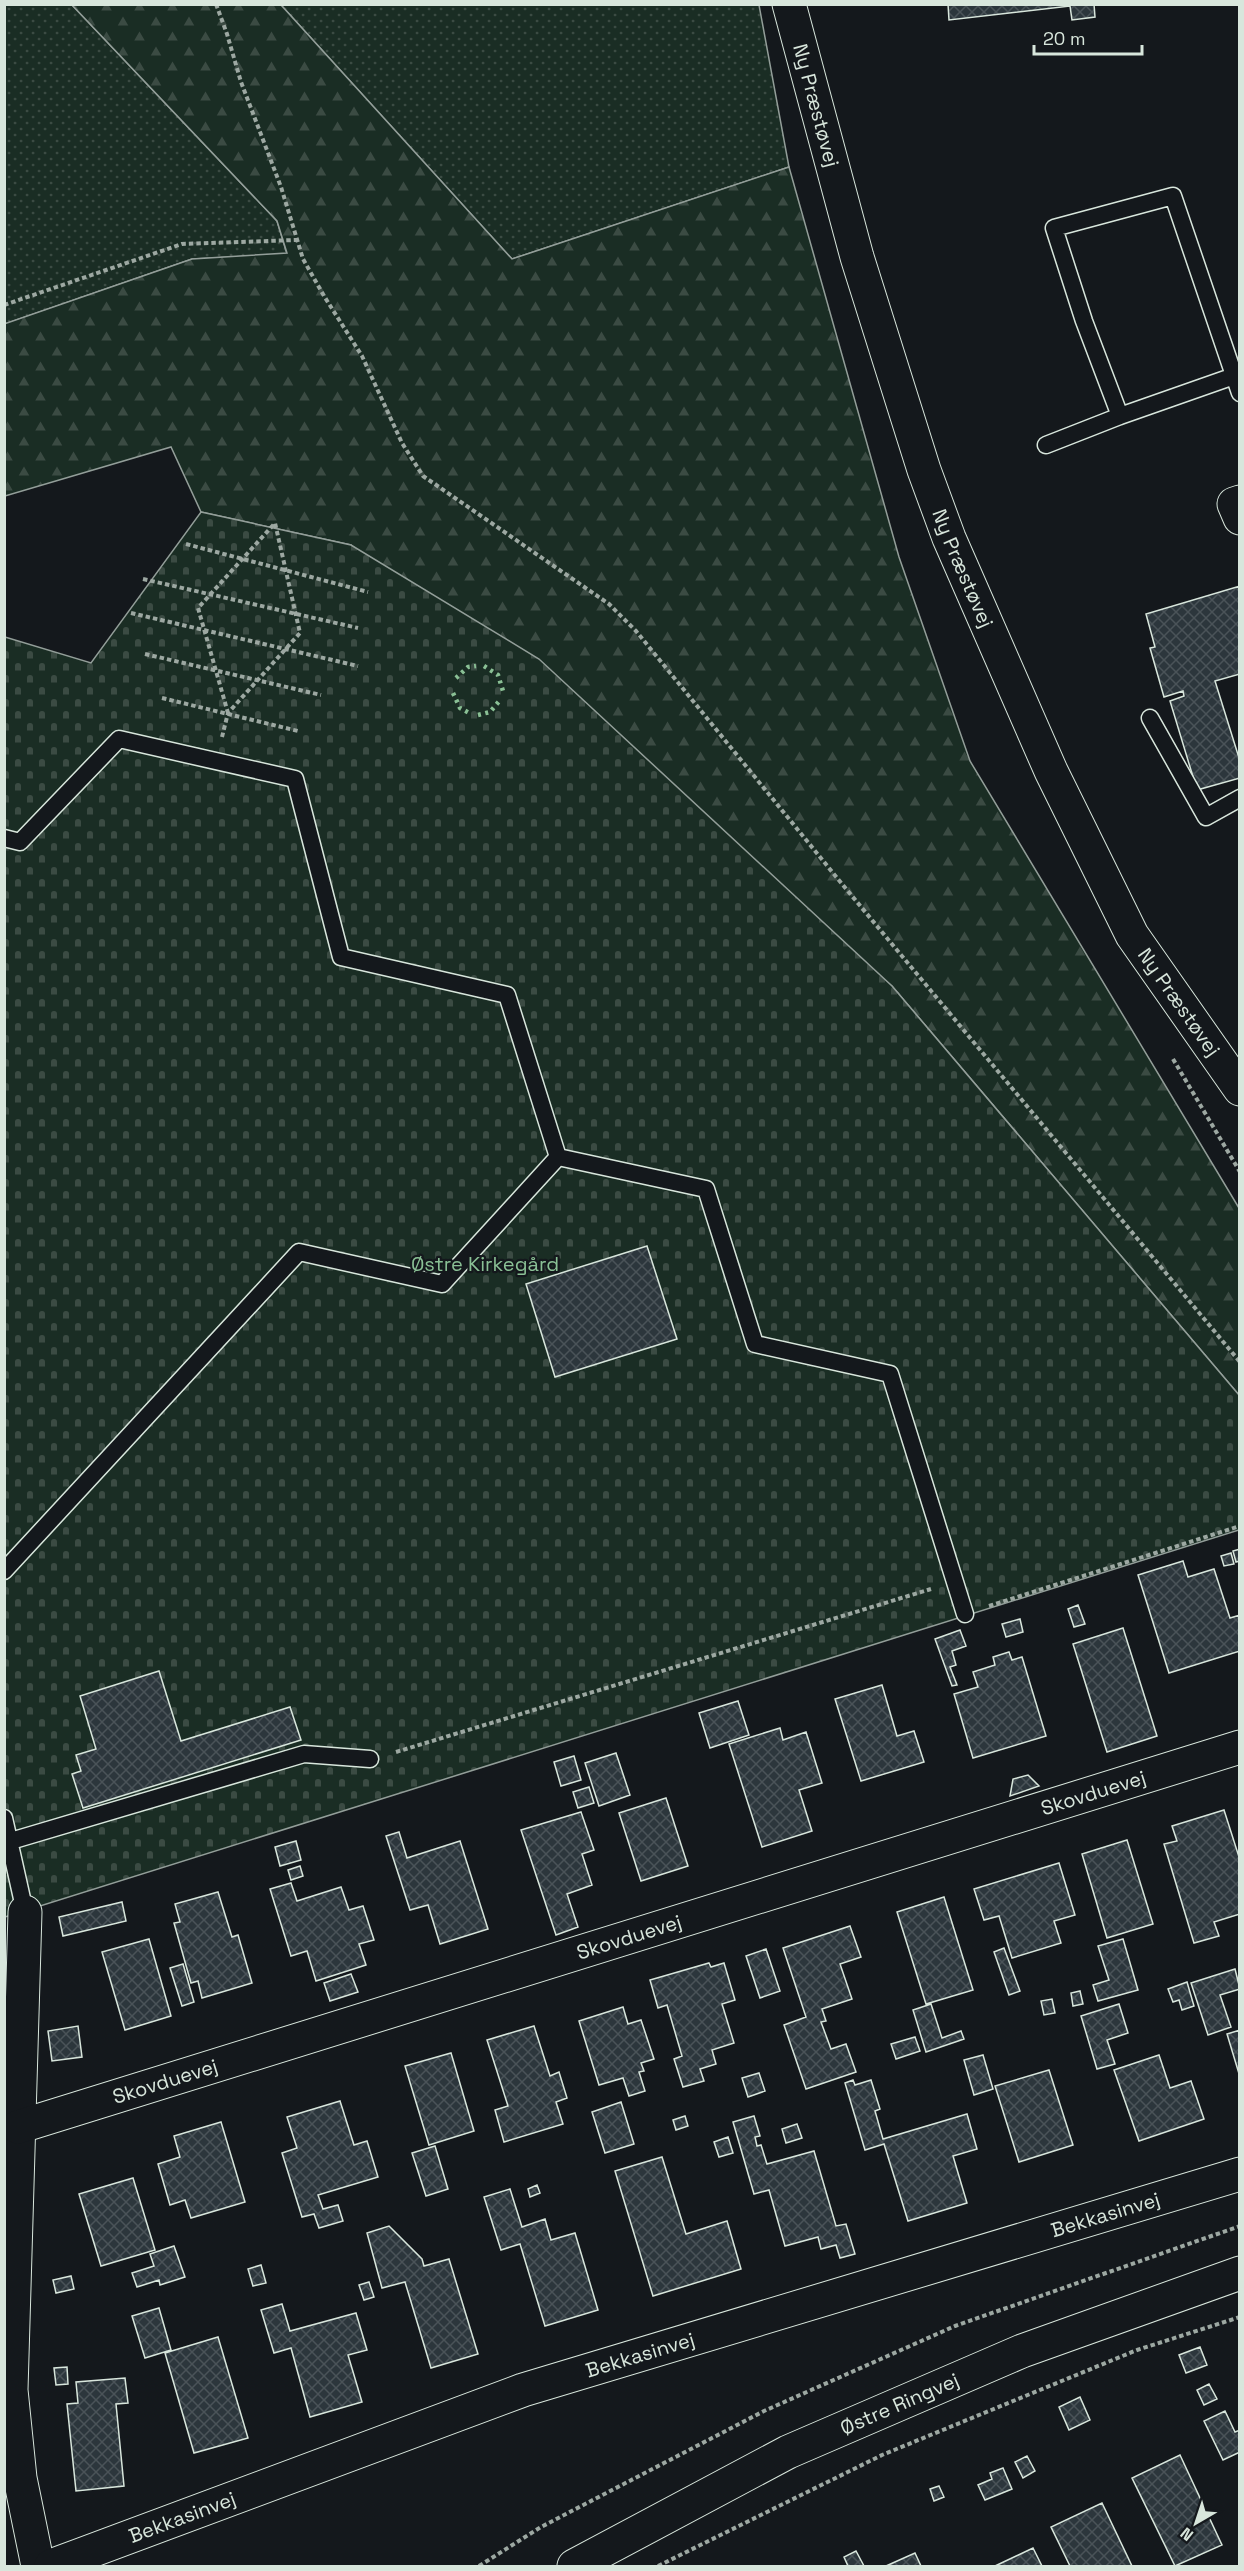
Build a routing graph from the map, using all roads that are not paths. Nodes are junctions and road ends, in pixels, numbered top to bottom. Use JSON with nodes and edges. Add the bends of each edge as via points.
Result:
{"nodes":[{"id":1,"x":789,"y":4,"type":"edge"},
{"id":2,"x":1234,"y":376,"type":"junction"},
{"id":3,"x":1239,"y":393,"type":"edge"},
{"id":4,"x":1120,"y":416,"type":"junction"},
{"id":5,"x":1046,"y":446,"type":"dead end"},
{"id":6,"x":1239,"y":502,"type":"edge"},
{"id":7,"x":1239,"y":518,"type":"edge"},
{"id":8,"x":1150,"y":718,"type":"dead end"},
{"id":9,"x":1239,"y":798,"type":"edge"},
{"id":10,"x":4,"y":838,"type":"edge"},
{"id":11,"x":1239,"y":1089,"type":"edge"},
{"id":12,"x":558,"y":1157,"type":"junction"},
{"id":13,"x":4,"y":1571,"type":"edge"},
{"id":14,"x":965,"y":1614,"type":"road end"},
{"id":15,"x":1239,"y":1747,"type":"edge"},
{"id":16,"x":370,"y":1759,"type":"road end"},
{"id":17,"x":4,"y":1818,"type":"edge"},
{"id":18,"x":8,"y":1842,"type":"edge"},
{"id":19,"x":25,"y":1912,"type":"joint"},
{"id":20,"x":18,"y":2127,"type":"junction"},
{"id":21,"x":1239,"y":2174,"type":"edge"},
{"id":22,"x":1239,"y":2273,"type":"edge"},
{"id":23,"x":8,"y":2390,"type":"edge"},
{"id":24,"x":38,"y":2566,"type":"edge"},
{"id":25,"x":51,"y":2566,"type":"edge"},
{"id":26,"x":574,"y":2566,"type":"edge"}],
"edges":[{"from":1,"to":11,"type":"street","name":"Ny Præstøvej","via":[[857,257],[949,538],[1051,771],[1132,935]]},
{"from":2,"to":3,"type":"lane"},
{"from":2,"to":4,"type":"lane"},
{"from":2,"to":4,"type":"lane","via":[[1173,196],[1054,228]]},
{"from":4,"to":5,"type":"lane"},
{"from":6,"to":7,"type":"street","via":[[1234,504]]},
{"from":8,"to":9,"type":"lane","via":[[1206,817]]},
{"from":10,"to":12,"type":"lane","via":[[20,842],[119,739],[295,779],[341,957],[507,995]]},
{"from":12,"to":13,"type":"lane","via":[[442,1284],[299,1252]]},
{"from":12,"to":14,"type":"lane","via":[[706,1189],[755,1344],[890,1374]]},
{"from":15,"to":20,"type":"street","name":"Skovduevej"},
{"from":16,"to":18,"type":"lane","via":[[304,1754]]},
{"from":17,"to":18,"type":"lane"},
{"from":18,"to":19,"type":"lane"},
{"from":19,"to":20,"type":"street"},
{"from":20,"to":23,"type":"street"},
{"from":21,"to":25,"type":"street","name":"Bekkasinvej","via":[[523,2391]]},
{"from":22,"to":26,"type":"street","name":"Østre Ringvej","via":[[1022,2350],[788,2452]]},
{"from":23,"to":24,"type":"street"}]}
